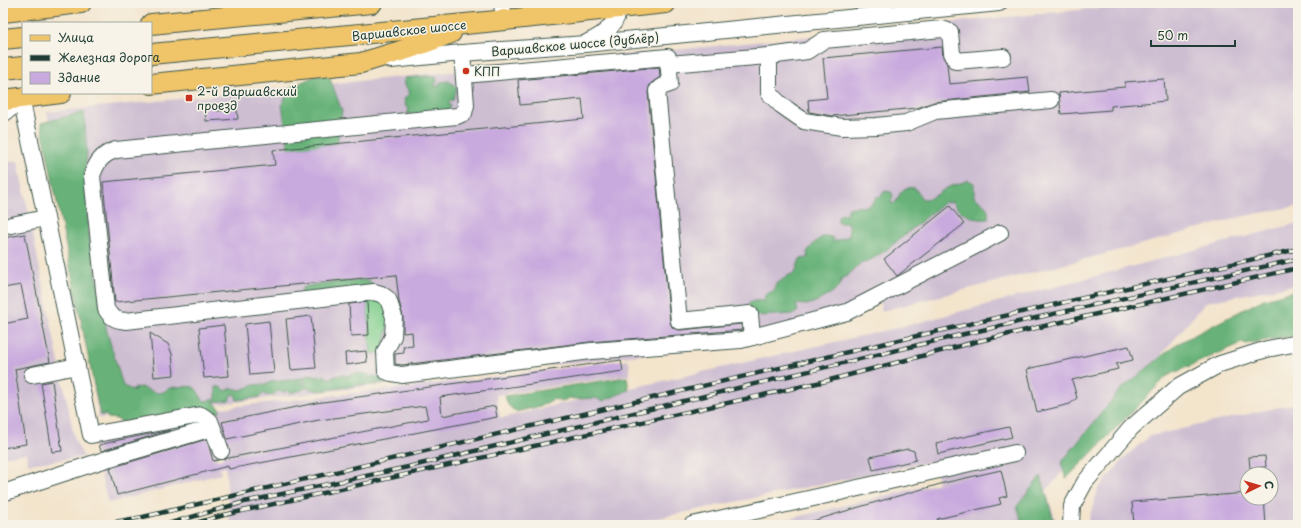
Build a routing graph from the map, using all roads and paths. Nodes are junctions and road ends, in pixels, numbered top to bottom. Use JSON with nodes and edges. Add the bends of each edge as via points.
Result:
{"nodes":[{"id":1,"x":372,"y":3,"type":"edge"},
{"id":2,"x":666,"y":3,"type":"edge"},
{"id":3,"x":998,"y":3,"type":"edge"},
{"id":4,"x":71,"y":4,"type":"edge"},
{"id":5,"x":618,"y":5,"type":"edge"},
{"id":6,"x":3,"y":12,"type":"edge"},
{"id":7,"x":497,"y":15,"type":"edge"},
{"id":8,"x":882,"y":15,"type":"junction"},
{"id":9,"x":152,"y":24,"type":"edge"},
{"id":10,"x":884,"y":33,"type":"junction"},
{"id":11,"x":22,"y":37,"type":"edge"},
{"id":12,"x":3,"y":39,"type":"edge"},
{"id":13,"x":585,"y":44,"type":"junction"},
{"id":14,"x":670,"y":50,"type":"junction"},
{"id":15,"x":462,"y":53,"type":"junction"},
{"id":16,"x":152,"y":54,"type":"edge"},
{"id":17,"x":769,"y":56,"type":"junction"},
{"id":18,"x":1003,"y":57,"type":"dead end"},
{"id":19,"x":360,"y":63,"type":"junction"},
{"id":20,"x":22,"y":67,"type":"edge"},
{"id":21,"x":3,"y":69,"type":"edge"},
{"id":22,"x":464,"y":75,"type":"junction"},
{"id":23,"x":152,"y":84,"type":"edge"},
{"id":24,"x":53,"y":94,"type":"edge"},
{"id":25,"x":15,"y":99,"type":"edge"},
{"id":26,"x":1051,"y":100,"type":"dead end"},
{"id":27,"x":3,"y":114,"type":"edge"},
{"id":28,"x":46,"y":218,"type":"junction"},
{"id":29,"x":11,"y":225,"type":"dead end"},
{"id":30,"x":1000,"y":233,"type":"dead end"},
{"id":31,"x":752,"y":337,"type":"junction"},
{"id":32,"x":1298,"y":343,"type":"edge"},
{"id":33,"x":77,"y":366,"type":"junction"},
{"id":34,"x":32,"y":375,"type":"dead end"},
{"id":35,"x":206,"y":420,"type":"junction"},
{"id":36,"x":221,"y":451,"type":"dead end"},
{"id":37,"x":1015,"y":453,"type":"dead end"},
{"id":38,"x":3,"y":493,"type":"edge"},
{"id":39,"x":692,"y":525,"type":"edge"},
{"id":40,"x":1071,"y":525,"type":"edge"}],
"edges":[{"from":1,"to":9,"type":"main road"},
{"from":2,"to":5,"type":"main road","name":"Варшавское шоссе"},
{"from":3,"to":8,"type":"street","name":"Варшавское шоссе (дублёр)"},
{"from":4,"to":6,"type":"main road"},
{"from":5,"to":7,"type":"main road","name":"Варшавское шоссе"},
{"from":5,"to":13,"type":"street","via":[[616,19],[609,28],[598,38]]},
{"from":7,"to":16,"type":"main road","name":"Варшавское шоссе"},
{"from":7,"to":19,"type":"main road"},
{"from":8,"to":10,"type":"street"},
{"from":8,"to":14,"type":"street","name":"Варшавское шоссе (дублёр)"},
{"from":10,"to":17,"type":"street","via":[[824,40],[807,51]]},
{"from":10,"to":18,"type":"street","via":[[942,29],[950,32],[952,53],[956,61]]},
{"from":11,"to":12,"type":"main road"},
{"from":13,"to":14,"type":"street","name":"Варшавское шоссе (дублёр)"},
{"from":13,"to":15,"type":"street","name":"Варшавское шоссе (дублёр)"},
{"from":14,"to":17,"type":"street"},
{"from":14,"to":22,"type":"street","via":[[668,57]]},
{"from":14,"to":31,"type":"street","via":[[670,84],[660,87],[657,91],[678,320],[750,314]]},
{"from":15,"to":19,"type":"street","name":"Варшавское шоссе (дублёр)"},
{"from":15,"to":22,"type":"street"},
{"from":17,"to":26,"type":"street","via":[[769,93],[781,105],[804,121],[842,127],[906,123],[935,111]]},
{"from":19,"to":23,"type":"main road","name":"Варшавское шоссе (дублёр)"},
{"from":20,"to":21,"type":"main road"},
{"from":22,"to":31,"type":"street","via":[[466,105],[464,113],[457,116],[108,152],[96,165],[92,176],[106,309],[110,316],[126,321],[374,292],[388,299],[394,317],[392,336],[385,352],[386,371],[402,375],[591,351],[741,340]]},
{"from":24,"to":25,"type":"main road"},
{"from":25,"to":27,"type":"street"},
{"from":25,"to":28,"type":"street"},
{"from":28,"to":29,"type":"street"},
{"from":28,"to":33,"type":"street"},
{"from":30,"to":31,"type":"street","via":[[848,312]]},
{"from":32,"to":40,"type":"street","via":[[1267,349],[1220,364],[1178,387],[1130,428],[1085,482],[1072,506]]},
{"from":33,"to":34,"type":"street"},
{"from":33,"to":35,"type":"street","via":[[91,435]]},
{"from":35,"to":36,"type":"street"},
{"from":35,"to":38,"type":"street","via":[[110,458]]},
{"from":37,"to":39,"type":"street"}]}
